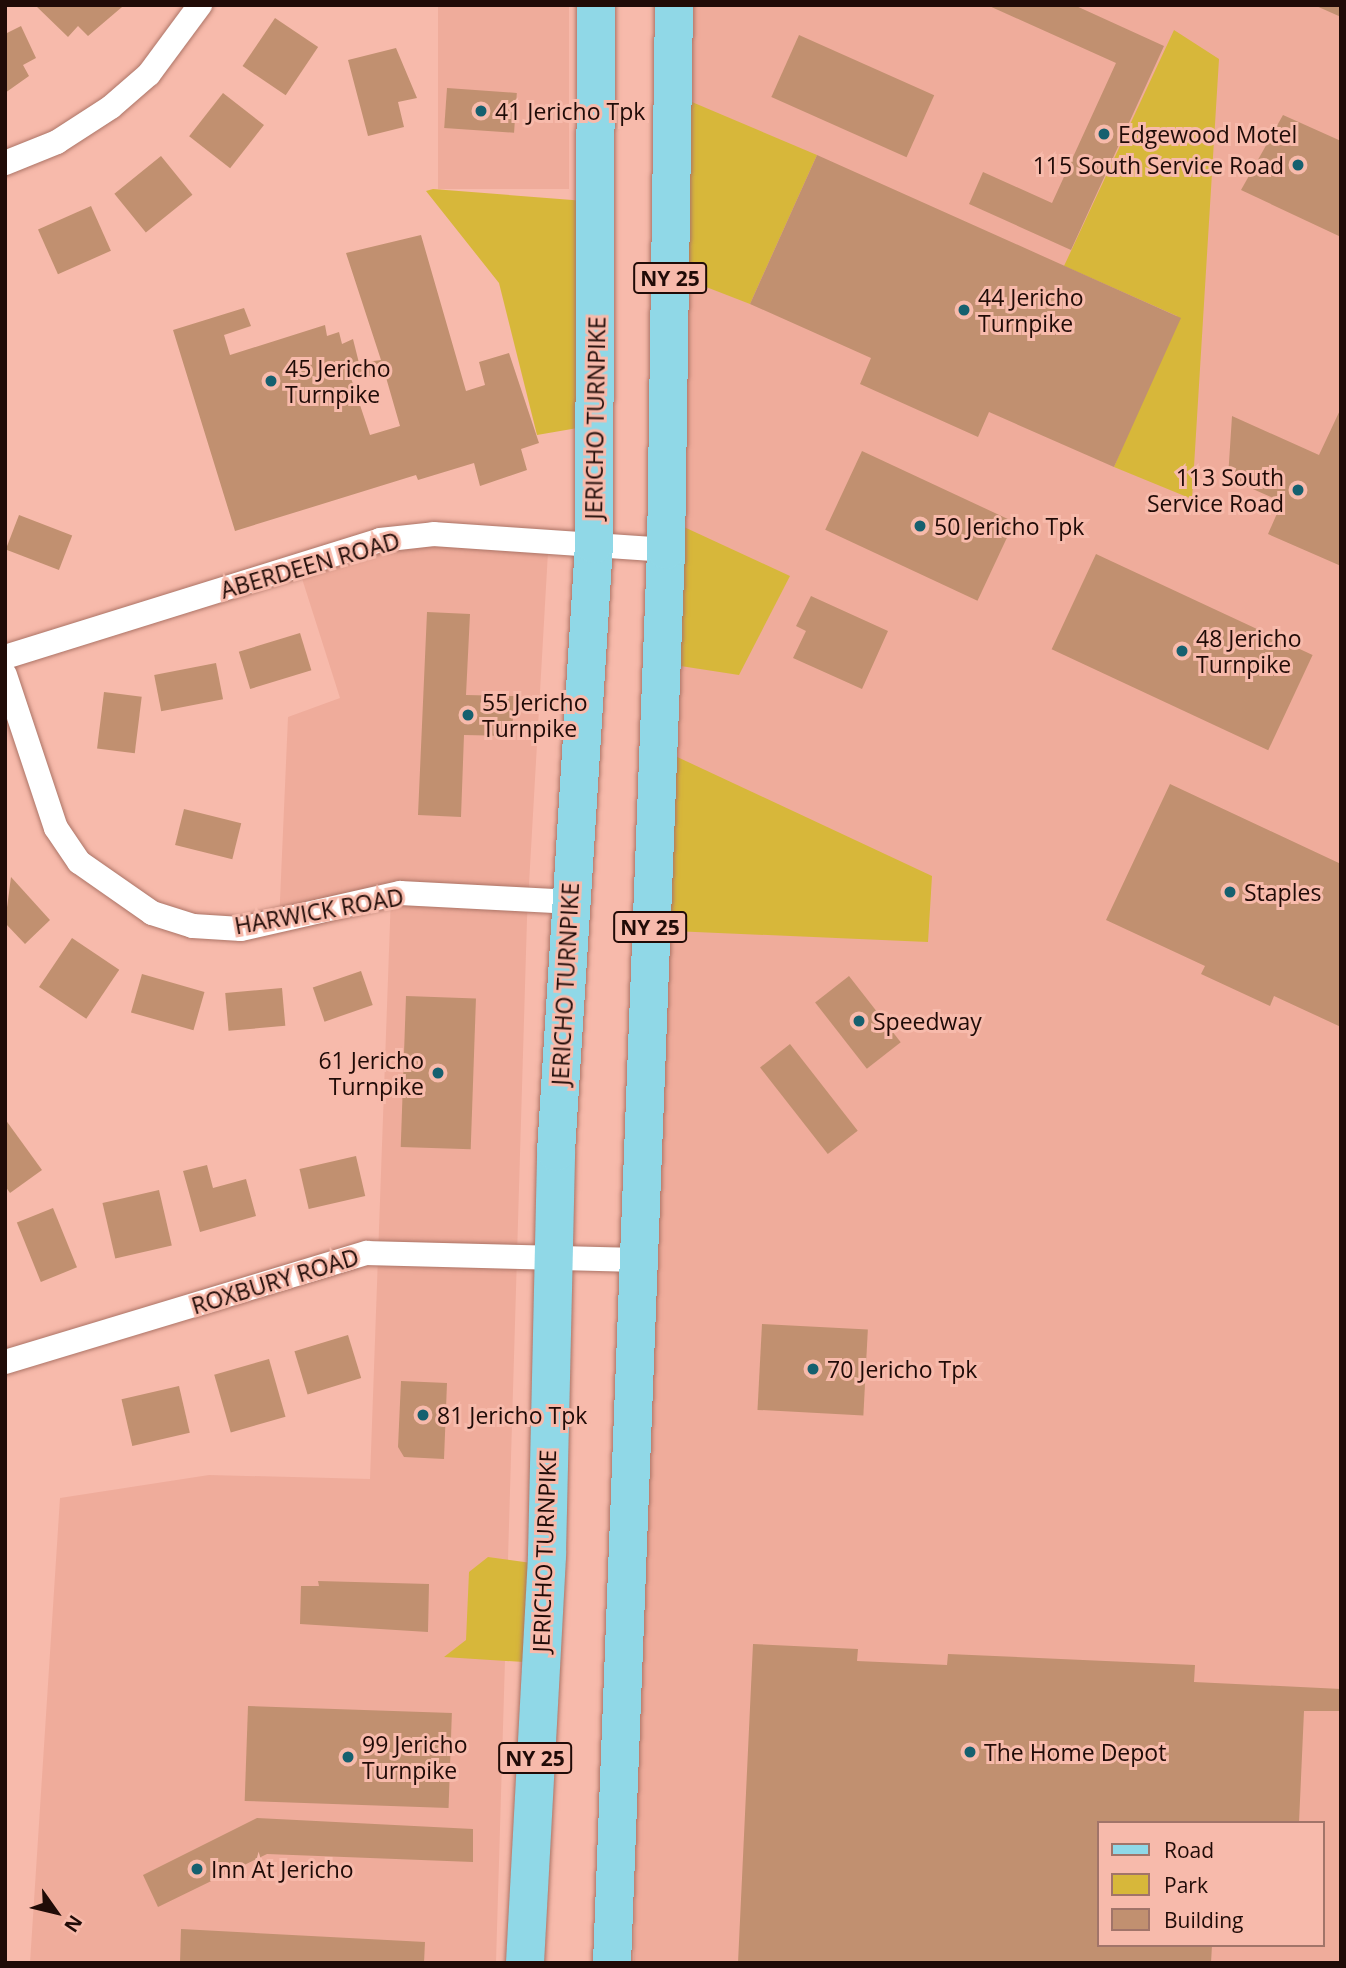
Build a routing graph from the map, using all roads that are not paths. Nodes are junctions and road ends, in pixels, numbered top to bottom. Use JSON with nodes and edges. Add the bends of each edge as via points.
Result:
{"nodes":[{"id":1,"x":200,"y":5,"type":"edge"},
{"id":2,"x":596,"y":5,"type":"edge"},
{"id":3,"x":674,"y":5,"type":"edge"},
{"id":4,"x":5,"y":163,"type":"edge"},
{"id":5,"x":594,"y":544,"type":"junction"},
{"id":6,"x":666,"y":550,"type":"junction"},
{"id":7,"x":5,"y":657,"type":"edge"},
{"id":8,"x":5,"y":675,"type":"edge"},
{"id":9,"x":569,"y":902,"type":"junction"},
{"id":10,"x":551,"y":1258,"type":"junction"},
{"id":11,"x":636,"y":1260,"type":"junction"},
{"id":12,"x":5,"y":1362,"type":"edge"},
{"id":13,"x":525,"y":1963,"type":"edge"},
{"id":14,"x":611,"y":1963,"type":"edge"}],
"edges":[{"from":1,"to":4,"type":"street","via":[[149,74],[111,107],[57,142]]},
{"from":2,"to":5,"type":"main road","name":"JERICHO TURNPIKE","number":"NY 25"},
{"from":3,"to":6,"type":"main road","number":"NY 25"},
{"from":5,"to":6,"type":"street","name":"ABERDEEN ROAD"},
{"from":5,"to":7,"type":"street","name":"ABERDEEN ROAD","via":[[427,534],[380,540]]},
{"from":5,"to":9,"type":"main road","name":"JERICHO TURNPIKE","number":"NY 25"},
{"from":6,"to":11,"type":"main road","number":"NY 25"},
{"from":8,"to":9,"type":"street","name":"HARWICK ROAD","via":[[56,828],[79,862],[152,913],[193,926],[241,929],[400,893]]},
{"from":9,"to":10,"type":"main road","name":"JERICHO TURNPIKE","number":"NY 25"},
{"from":10,"to":11,"type":"street","name":"ROXBURY ROAD"},
{"from":10,"to":12,"type":"street","name":"ROXBURY ROAD","via":[[367,1253]]},
{"from":10,"to":13,"type":"main road","name":"JERICHO TURNPIKE","number":"NY 25","via":[[547,1554]]},
{"from":11,"to":14,"type":"main road","number":"NY 25"}]}
